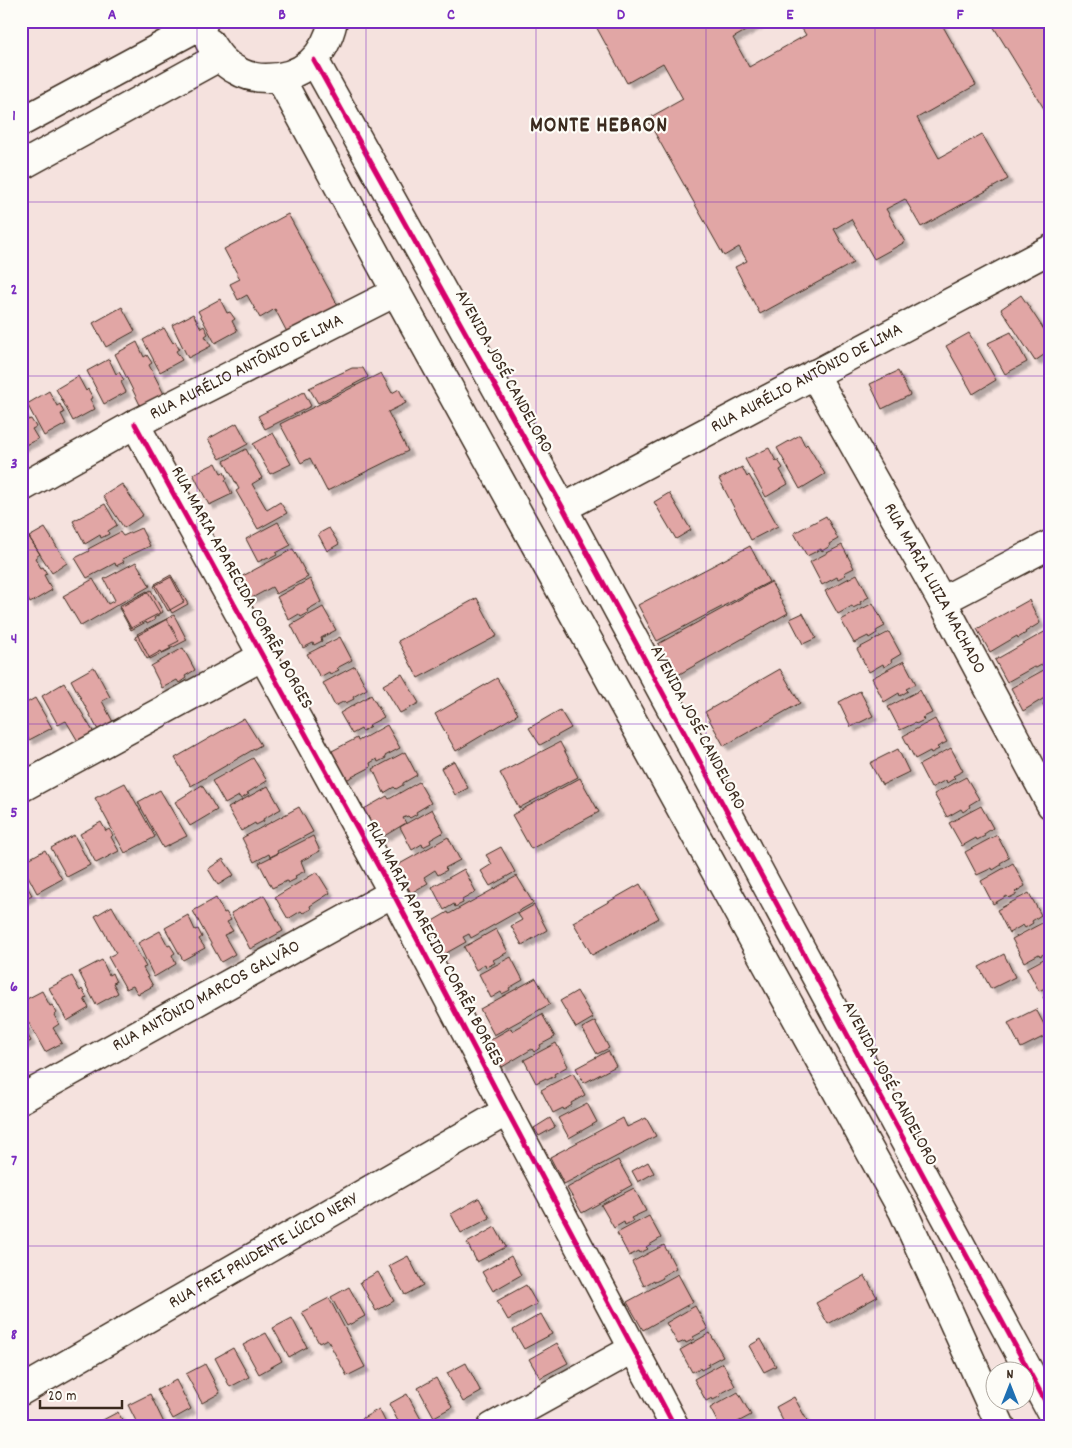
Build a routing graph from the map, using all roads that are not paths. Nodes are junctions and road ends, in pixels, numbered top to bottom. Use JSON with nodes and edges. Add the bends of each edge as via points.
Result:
{"nodes":[{"id":1,"x":332,"y":21,"type":"edge"},
{"id":2,"x":203,"y":23,"type":"edge"},
{"id":3,"x":219,"y":57,"type":"junction"},
{"id":4,"x":314,"y":60,"type":"junction"},
{"id":5,"x":280,"y":78,"type":"junction"},
{"id":6,"x":21,"y":122,"type":"edge"},
{"id":7,"x":21,"y":166,"type":"edge"},
{"id":8,"x":1051,"y":249,"type":"edge"},
{"id":9,"x":396,"y":292,"type":"junction"},
{"id":10,"x":814,"y":374,"type":"junction"},
{"id":11,"x":135,"y":424,"type":"junction"},
{"id":12,"x":21,"y":488,"type":"edge"},
{"id":13,"x":563,"y":508,"type":"junction"},
{"id":14,"x":1051,"y":544,"type":"edge"},
{"id":15,"x":942,"y":601,"type":"junction"},
{"id":16,"x":262,"y":656,"type":"junction"},
{"id":17,"x":652,"y":674,"type":"junction"},
{"id":18,"x":617,"y":693,"type":"junction"},
{"id":19,"x":21,"y":788,"type":"edge"},
{"id":20,"x":1051,"y":805,"type":"edge"},
{"id":21,"x":393,"y":893,"type":"junction"},
{"id":22,"x":21,"y":1099,"type":"edge"},
{"id":23,"x":507,"y":1111,"type":"junction"},
{"id":24,"x":633,"y":1349,"type":"junction"},
{"id":25,"x":21,"y":1391,"type":"edge"},
{"id":26,"x":1051,"y":1412,"type":"edge"},
{"id":27,"x":492,"y":1427,"type":"edge"},
{"id":28,"x":675,"y":1427,"type":"edge"},
{"id":29,"x":1001,"y":1427,"type":"edge"}],
"edges":[{"from":1,"to":4,"type":"street","via":[[326,43]]},
{"from":2,"to":3,"type":"street","via":[[209,42]]},
{"from":2,"to":6,"type":"street"},
{"from":3,"to":5,"type":"street","via":[[237,71],[257,78]]},
{"from":3,"to":7,"type":"street"},
{"from":4,"to":5,"type":"street"},
{"from":4,"to":13,"type":"street","name":"AVENIDA JOSÉ CANDELORO"},
{"from":5,"to":9,"type":"street"},
{"from":8,"to":10,"type":"street","name":"RUA AURÉLIO ANTÔNIO DE LIMA"},
{"from":9,"to":11,"type":"street","name":"RUA AURÉLIO ANTÔNIO DE LIMA"},
{"from":9,"to":18,"type":"street"},
{"from":10,"to":13,"type":"street","name":"RUA AURÉLIO ANTÔNIO DE LIMA"},
{"from":10,"to":15,"type":"street","name":"RUA MARIA LUIZA MACHADO"},
{"from":11,"to":12,"type":"street","name":"RUA AURÉLIO ANTÔNIO DE LIMA"},
{"from":11,"to":16,"type":"street","name":"RUA MARIA APARECIDA CORRÊA BORGES"},
{"from":13,"to":17,"type":"street","name":"AVENIDA JOSÉ CANDELORO"},
{"from":14,"to":15,"type":"street"},
{"from":15,"to":20,"type":"street","name":"RUA MARIA LUIZA MACHADO"},
{"from":16,"to":19,"type":"street"},
{"from":16,"to":21,"type":"street","name":"RUA MARIA APARECIDA CORRÊA BORGES"},
{"from":17,"to":18,"type":"street","via":[[644,685]]},
{"from":17,"to":26,"type":"street","name":"AVENIDA JOSÉ CANDELORO"},
{"from":18,"to":29,"type":"street","via":[[903,1211]]},
{"from":21,"to":22,"type":"street","name":"RUA ANTÔNIO MARCOS GALVÃO"},
{"from":21,"to":23,"type":"street","name":"RUA MARIA APARECIDA CORRÊA BORGES"},
{"from":23,"to":24,"type":"street","name":"RUA MARIA APARECIDA CORRÊA BORGES"},
{"from":23,"to":25,"type":"street","name":"RUA FREI PRUDENTE LÚCIO NERY"},
{"from":24,"to":27,"type":"street"},
{"from":24,"to":28,"type":"street","name":"RUA MARIA APARECIDA CORRÊA BORGES"}]}
